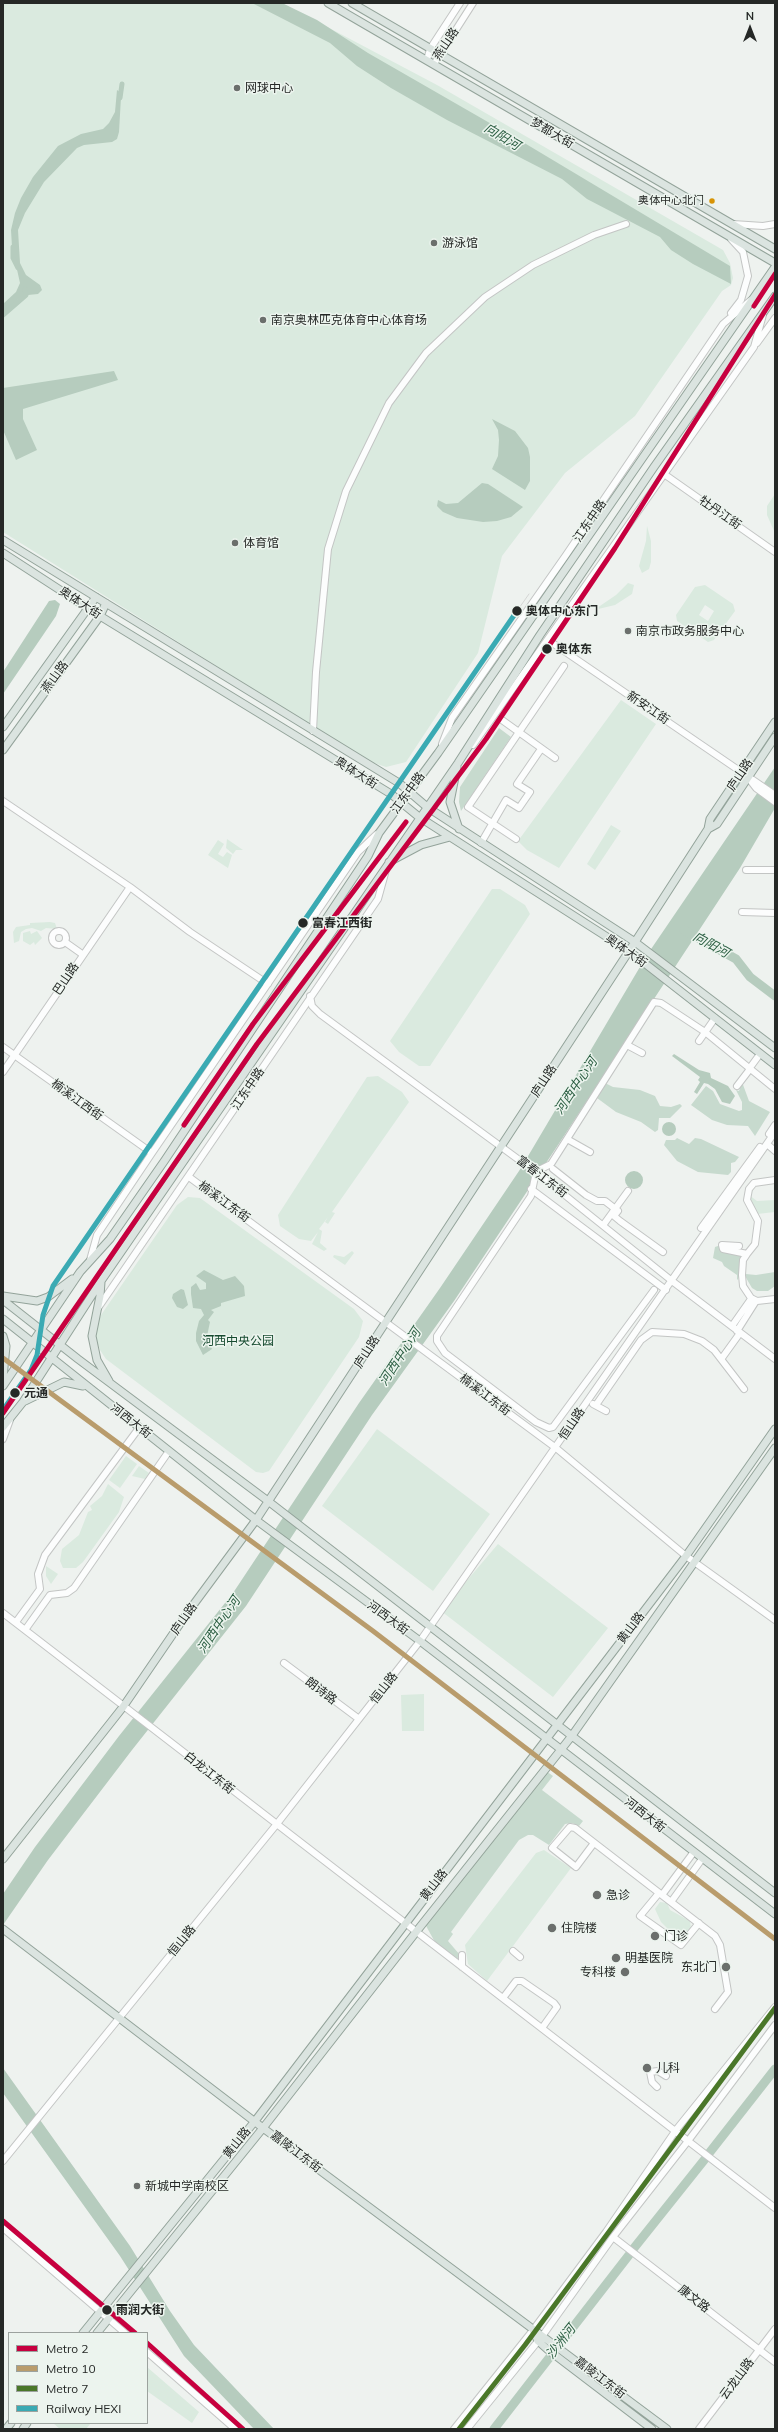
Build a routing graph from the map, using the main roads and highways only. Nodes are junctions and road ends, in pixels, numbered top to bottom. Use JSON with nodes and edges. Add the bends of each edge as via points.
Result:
{"nodes":[{"id":1,"x":328,"y":3,"type":"edge"},
{"id":2,"x":352,"y":3,"type":"edge"},
{"id":3,"x":427,"y":60,"type":"road end"},
{"id":4,"x":434,"y":64,"type":"road end"},
{"id":5,"x":775,"y":249,"type":"edge"},
{"id":6,"x":775,"y":263,"type":"edge"},
{"id":7,"x":775,"y":267,"type":"edge"},
{"id":8,"x":775,"y":296,"type":"edge"},
{"id":9,"x":3,"y":540,"type":"edge"},
{"id":10,"x":3,"y":553,"type":"edge"},
{"id":11,"x":96,"y":597,"type":"junction"},
{"id":12,"x":106,"y":603,"type":"junction"},
{"id":13,"x":88,"y":608,"type":"junction"},
{"id":14,"x":100,"y":616,"type":"junction"},
{"id":15,"x":775,"y":722,"type":"edge"},
{"id":16,"x":3,"y":727,"type":"edge"},
{"id":17,"x":775,"y":738,"type":"edge"},
{"id":18,"x":3,"y":750,"type":"edge"},
{"id":19,"x":458,"y":763,"type":"junction"},
{"id":20,"x":408,"y":792,"type":"junction"},
{"id":21,"x":400,"y":803,"type":"junction"},
{"id":22,"x":427,"y":807,"type":"junction"},
{"id":23,"x":419,"y":817,"type":"junction"},
{"id":24,"x":459,"y":829,"type":"junction"},
{"id":25,"x":708,"y":829,"type":"junction"},
{"id":26,"x":450,"y":837,"type":"junction"},
{"id":27,"x":388,"y":863,"type":"junction"},
{"id":28,"x":635,"y":942,"type":"junction"},
{"id":29,"x":629,"y":951,"type":"junction"},
{"id":30,"x":775,"y":1048,"type":"edge"},
{"id":31,"x":775,"y":1065,"type":"edge"},
{"id":32,"x":80,"y":1272,"type":"junction"},
{"id":33,"x":101,"y":1281,"type":"junction"},
{"id":34,"x":3,"y":1296,"type":"edge"},
{"id":35,"x":3,"y":1300,"type":"edge"},
{"id":36,"x":3,"y":1319,"type":"edge"},
{"id":37,"x":41,"y":1328,"type":"junction"},
{"id":38,"x":3,"y":1336,"type":"edge"},
{"id":39,"x":33,"y":1342,"type":"junction"},
{"id":40,"x":60,"y":1344,"type":"junction"},
{"id":41,"x":52,"y":1358,"type":"junction"},
{"id":42,"x":3,"y":1378,"type":"edge"},
{"id":43,"x":111,"y":1384,"type":"junction"},
{"id":44,"x":3,"y":1386,"type":"edge"},
{"id":45,"x":88,"y":1387,"type":"junction"},
{"id":46,"x":23,"y":1402,"type":"junction"},
{"id":47,"x":3,"y":1427,"type":"edge"},
{"id":48,"x":775,"y":1429,"type":"edge"},
{"id":49,"x":775,"y":1448,"type":"edge"},
{"id":50,"x":268,"y":1501,"type":"junction"},
{"id":51,"x":256,"y":1520,"type":"junction"},
{"id":52,"x":557,"y":1725,"type":"junction"},
{"id":53,"x":572,"y":1737,"type":"junction"},
{"id":54,"x":547,"y":1739,"type":"junction"},
{"id":55,"x":561,"y":1749,"type":"junction"},
{"id":56,"x":3,"y":1860,"type":"edge"},
{"id":57,"x":775,"y":1893,"type":"edge"},
{"id":58,"x":775,"y":1914,"type":"edge"},
{"id":59,"x":4,"y":1929,"type":"edge"},
{"id":60,"x":255,"y":2121,"type":"junction"},
{"id":61,"x":264,"y":2128,"type":"junction"},
{"id":62,"x":533,"y":2330,"type":"junction"},
{"id":63,"x":83,"y":2332,"type":"edge"},
{"id":64,"x":97,"y":2332,"type":"edge"},
{"id":65,"x":652,"y":2429,"type":"edge"},
{"id":66,"x":667,"y":2429,"type":"edge"}],
"edges":[{"from":1,"to":3,"type":"main road"},
{"from":2,"to":5,"type":"main road","name":"梦都大街"},
{"from":4,"to":6,"type":"main road","name":"梦都大街"},
{"from":7,"to":20,"type":"main road","name":"江东中路","via":[[438,753]]},
{"from":8,"to":19,"type":"main road","name":"江东中路","via":[[544,629]]},
{"from":9,"to":11,"type":"main road","name":"奥体大街"},
{"from":10,"to":13,"type":"main road","name":"奥体大街"},
{"from":11,"to":12,"type":"main road","name":"奥体大街"},
{"from":11,"to":13,"type":"main road","name":"燕山路"},
{"from":12,"to":14,"type":"main road","name":"燕山路"},
{"from":12,"to":20,"type":"main road","name":"奥体大街","via":[[399,784]]},
{"from":13,"to":14,"type":"main road","name":"奥体大街"},
{"from":13,"to":16,"type":"main road","name":"燕山路"},
{"from":14,"to":18,"type":"main road","name":"燕山路"},
{"from":14,"to":21,"type":"main road","name":"奥体大街","via":[[391,794]]},
{"from":15,"to":25,"type":"main road","name":"庐山路","via":[[710,819]]},
{"from":17,"to":25,"type":"main road","name":"庐山路","via":[[716,824]]},
{"from":19,"to":22,"type":"main road","name":"江东中路"},
{"from":19,"to":24,"type":"main road","via":[[450,802]]},
{"from":20,"to":21,"type":"main road","name":"江东中路"},
{"from":20,"to":22,"type":"main road","name":"奥体大街"},
{"from":21,"to":23,"type":"main road","name":"奥体大街"},
{"from":21,"to":32,"type":"main road","name":"江东中路","via":[[379,833],[368,856],[165,1160],[110,1239]]},
{"from":22,"to":23,"type":"main road","name":"江东中路"},
{"from":22,"to":24,"type":"main road","name":"奥体大街"},
{"from":23,"to":26,"type":"main road","name":"奥体大街"},
{"from":23,"to":27,"type":"main road","name":"江东中路"},
{"from":24,"to":28,"type":"main road","name":"奥体大街"},
{"from":25,"to":28,"type":"main road","name":"庐山路"},
{"from":26,"to":27,"type":"main road","via":[[421,845]]},
{"from":26,"to":29,"type":"main road","name":"奥体大街"},
{"from":27,"to":33,"type":"main road","name":"江东中路"},
{"from":28,"to":29,"type":"main road","name":"庐山路"},
{"from":28,"to":30,"type":"main road","name":"奥体大街"},
{"from":29,"to":31,"type":"main road","name":"奥体大街"},
{"from":29,"to":50,"type":"main road","name":"庐山路"},
{"from":32,"to":34,"type":"main road","via":[[48,1297],[37,1301]]},
{"from":32,"to":37,"type":"main road","name":"江东中路"},
{"from":33,"to":40,"type":"main road","name":"江东中路"},
{"from":33,"to":43,"type":"main road","via":[[92,1345],[97,1360]]},
{"from":35,"to":37,"type":"main road","name":"河西大街"},
{"from":36,"to":39,"type":"main road","name":"河西大街"},
{"from":37,"to":39,"type":"main road","name":"江东中路"},
{"from":37,"to":40,"type":"main road","name":"河西大街"},
{"from":38,"to":42,"type":"main road","via":[[6,1346]]},
{"from":39,"to":41,"type":"main road","name":"河西大街"},
{"from":39,"to":44,"type":"main road","name":"江东中路"},
{"from":40,"to":41,"type":"main road","name":"江东中路"},
{"from":40,"to":43,"type":"main road","name":"河西大街"},
{"from":41,"to":45,"type":"main road","name":"河西大街"},
{"from":41,"to":46,"type":"main road","name":"江东中路"},
{"from":43,"to":50,"type":"main road","name":"河西大街"},
{"from":45,"to":46,"type":"main road","via":[[64,1382]]},
{"from":45,"to":51,"type":"main road","name":"河西大街"},
{"from":46,"to":47,"type":"main road","name":"江东中路"},
{"from":48,"to":52,"type":"main road","name":"黄山路","via":[[686,1556]]},
{"from":49,"to":53,"type":"main road","name":"黄山路"},
{"from":50,"to":51,"type":"main road","name":"庐山路"},
{"from":50,"to":52,"type":"main road","name":"河西大街"},
{"from":51,"to":54,"type":"main road","name":"河西大街"},
{"from":51,"to":56,"type":"main road","name":"庐山路","via":[[123,1707]]},
{"from":52,"to":53,"type":"main road","name":"河西大街"},
{"from":52,"to":54,"type":"main road","name":"黄山路"},
{"from":53,"to":55,"type":"main road","name":"黄山路"},
{"from":53,"to":57,"type":"main road","name":"河西大街"},
{"from":54,"to":55,"type":"main road","name":"河西大街"},
{"from":54,"to":60,"type":"main road","name":"黄山路","via":[[405,1921]]},
{"from":55,"to":58,"type":"main road","name":"河西大街"},
{"from":55,"to":61,"type":"main road","name":"黄山路"},
{"from":59,"to":60,"type":"main road","name":"嘉陵江东街"},
{"from":60,"to":61,"type":"main road","name":"嘉陵江东街"},
{"from":60,"to":63,"type":"main road","name":"黄山路"},
{"from":61,"to":62,"type":"main road","name":"嘉陵江东街"},
{"from":61,"to":64,"type":"main road","name":"黄山路"},
{"from":62,"to":65,"type":"main road","name":"嘉陵江东街","via":[[538,2341],[547,2349]]},
{"from":62,"to":66,"type":"main road","name":"嘉陵江东街","via":[[553,2342]]}]}
